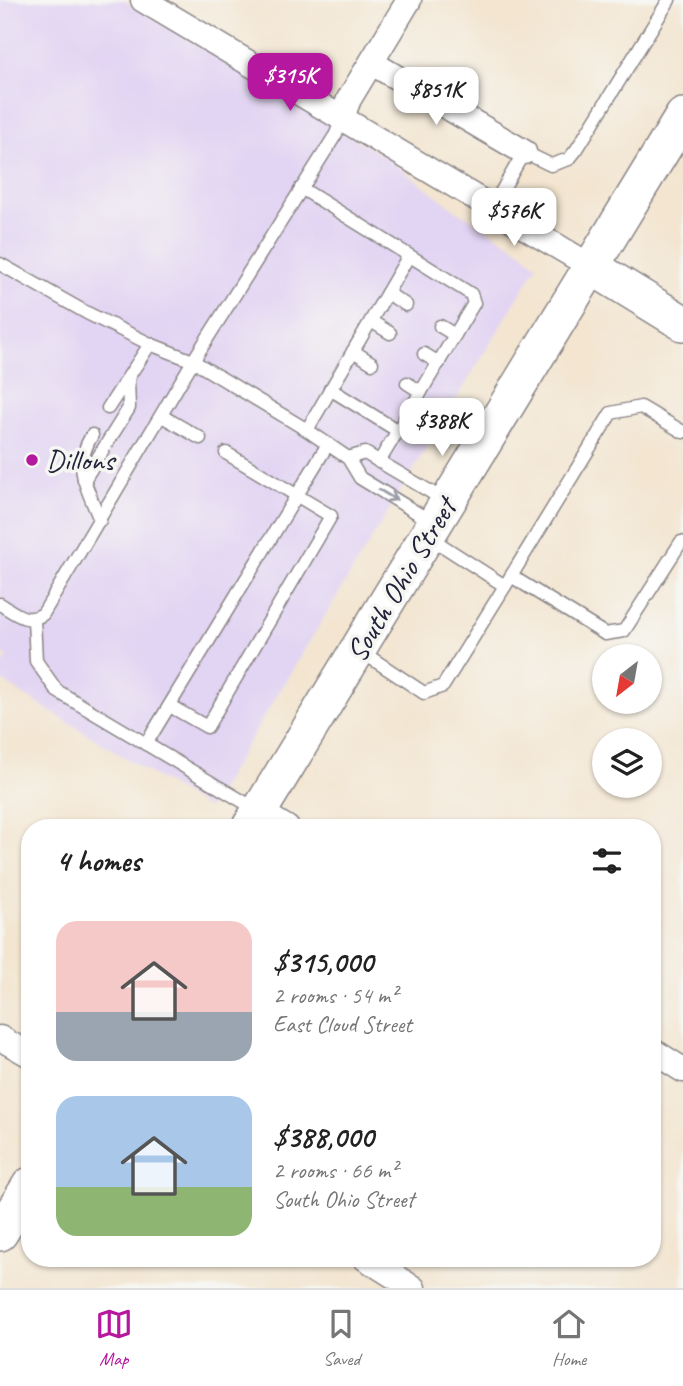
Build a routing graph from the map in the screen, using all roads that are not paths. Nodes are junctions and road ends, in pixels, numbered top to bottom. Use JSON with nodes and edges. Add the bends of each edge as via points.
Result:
{"nodes":[{"id":1,"x":143,"y":0,"type":"edge"},
{"id":2,"x":409,"y":0,"type":"edge"},
{"id":3,"x":669,"y":0,"type":"edge"},
{"id":4,"x":177,"y":9,"type":"edge"},
{"id":5,"x":372,"y":63,"type":"junction"},
{"id":6,"x":342,"y":117,"type":"junction"},
{"id":7,"x":683,"y":117,"type":"edge"},
{"id":8,"x":524,"y":152,"type":"junction"},
{"id":9,"x":300,"y":187,"type":"junction"},
{"id":10,"x":492,"y":208,"type":"junction"},
{"id":11,"x":408,"y":257,"type":"junction"},
{"id":12,"x":0,"y":264,"type":"edge"},
{"id":13,"x":592,"y":267,"type":"junction"},
{"id":14,"x":387,"y":293,"type":"junction"},
{"id":15,"x":406,"y":305,"type":"dead end"},
{"id":16,"x":371,"y":321,"type":"junction"},
{"id":17,"x":683,"y":323,"type":"edge"},
{"id":18,"x":440,"y":326,"type":"dead end"},
{"id":19,"x":390,"y":333,"type":"dead end"},
{"id":20,"x":455,"y":335,"type":"junction"},
{"id":21,"x":150,"y":344,"type":"junction"},
{"id":22,"x":353,"y":351,"type":"junction"},
{"id":23,"x":424,"y":354,"type":"dead end"},
{"id":24,"x":194,"y":361,"type":"junction"},
{"id":25,"x":372,"y":363,"type":"dead end"},
{"id":26,"x":439,"y":363,"type":"junction"},
{"id":27,"x":128,"y":380,"type":"junction"},
{"id":28,"x":407,"y":383,"type":"dead end"},
{"id":29,"x":330,"y":390,"type":"junction"},
{"id":30,"x":421,"y":392,"type":"junction"},
{"id":31,"x":108,"y":408,"type":"dead end"},
{"id":32,"x":162,"y":416,"type":"junction"},
{"id":33,"x":681,"y":427,"type":"edge"},
{"id":34,"x":307,"y":430,"type":"junction"},
{"id":35,"x":398,"y":431,"type":"junction"},
{"id":36,"x":92,"y":435,"type":"dead end"},
{"id":37,"x":200,"y":438,"type":"dead end"},
{"id":38,"x":328,"y":444,"type":"junction"},
{"id":39,"x":226,"y":453,"type":"dead end"},
{"id":40,"x":348,"y":458,"type":"junction"},
{"id":41,"x":379,"y":462,"type":"junction"},
{"id":42,"x":84,"y":480,"type":"junction"},
{"id":43,"x":297,"y":495,"type":"junction"},
{"id":44,"x":100,"y":520,"type":"junction"},
{"id":45,"x":437,"y":521,"type":"junction"},
{"id":46,"x":681,"y":541,"type":"dead end"},
{"id":47,"x":508,"y":581,"type":"junction"},
{"id":48,"x":0,"y":604,"type":"edge"},
{"id":49,"x":34,"y":619,"type":"junction"},
{"id":50,"x":358,"y":649,"type":"junction"},
{"id":51,"x":170,"y":706,"type":"junction"},
{"id":52,"x":146,"y":744,"type":"junction"},
{"id":53,"x":260,"y":819,"type":"edge"},
{"id":54,"x":267,"y":819,"type":"edge"},
{"id":55,"x":0,"y":1038,"type":"edge"},
{"id":56,"x":21,"y":1050,"type":"edge"},
{"id":57,"x":661,"y":1056,"type":"edge"},
{"id":58,"x":683,"y":1070,"type":"edge"},
{"id":59,"x":21,"y":1199,"type":"edge"},
{"id":60,"x":0,"y":1233,"type":"edge"},
{"id":61,"x":379,"y":1267,"type":"edge"},
{"id":62,"x":413,"y":1288,"type":"edge"}],
"edges":[{"from":1,"to":4,"type":"street"},
{"from":2,"to":5,"type":"street"},
{"from":3,"to":8,"type":"lane","via":[[569,159],[551,165]]},
{"from":4,"to":6,"type":"street"},
{"from":5,"to":6,"type":"street"},
{"from":5,"to":8,"type":"street"},
{"from":6,"to":9,"type":"lane","via":[[336,134]]},
{"from":6,"to":10,"type":"street"},
{"from":7,"to":13,"type":"main road","name":"South Ohio Street"},
{"from":8,"to":10,"type":"lane"},
{"from":9,"to":11,"type":"lane"},
{"from":9,"to":24,"type":"lane"},
{"from":10,"to":13,"type":"street"},
{"from":11,"to":14,"type":"lane"},
{"from":11,"to":20,"type":"lane","via":[[471,294],[474,303]]},
{"from":12,"to":21,"type":"lane"},
{"from":13,"to":17,"type":"main road"},
{"from":13,"to":45,"type":"main road","name":"South Ohio Street"},
{"from":14,"to":15,"type":"lane"},
{"from":14,"to":16,"type":"lane"},
{"from":16,"to":19,"type":"lane"},
{"from":16,"to":22,"type":"lane"},
{"from":18,"to":20,"type":"lane"},
{"from":20,"to":26,"type":"lane"},
{"from":21,"to":24,"type":"lane"},
{"from":21,"to":27,"type":"lane"},
{"from":22,"to":25,"type":"lane"},
{"from":22,"to":29,"type":"lane"},
{"from":23,"to":26,"type":"lane"},
{"from":24,"to":32,"type":"lane"},
{"from":24,"to":34,"type":"lane"},
{"from":26,"to":30,"type":"lane"},
{"from":27,"to":31,"type":"lane"},
{"from":27,"to":42,"type":"lane","via":[[129,408]]},
{"from":28,"to":30,"type":"lane"},
{"from":29,"to":34,"type":"lane"},
{"from":29,"to":35,"type":"lane"},
{"from":30,"to":35,"type":"lane"},
{"from":32,"to":37,"type":"lane"},
{"from":32,"to":44,"type":"lane"},
{"from":33,"to":47,"type":"lane","via":[[641,407],[611,413]]},
{"from":34,"to":38,"type":"lane"},
{"from":35,"to":41,"type":"lane"},
{"from":36,"to":42,"type":"lane","via":[[81,453]]},
{"from":38,"to":40,"type":"lane"},
{"from":38,"to":43,"type":"lane"},
{"from":39,"to":43,"type":"lane"},
{"from":40,"to":41,"type":"lane","via":[[365,453]]},
{"from":40,"to":45,"type":"lane","one_way":true,"via":[[360,478]]},
{"from":41,"to":45,"type":"lane"},
{"from":42,"to":44,"type":"lane"},
{"from":43,"to":51,"type":"lane"},
{"from":43,"to":51,"type":"lane","via":[[331,516],[207,727]]},
{"from":44,"to":49,"type":"lane","via":[[43,614]]},
{"from":45,"to":47,"type":"lane"},
{"from":45,"to":50,"type":"main road","name":"South Ohio Street"},
{"from":46,"to":47,"type":"lane","via":[[624,631],[605,634]]},
{"from":47,"to":50,"type":"lane","via":[[443,686],[424,692]]},
{"from":48,"to":49,"type":"lane","via":[[23,618]]},
{"from":49,"to":52,"type":"lane","via":[[37,662],[57,691]]},
{"from":50,"to":54,"type":"main road","name":"South Ohio Street"},
{"from":51,"to":52,"type":"lane"},
{"from":52,"to":53,"type":"lane"},
{"from":55,"to":56,"type":"street"},
{"from":57,"to":58,"type":"street"},
{"from":59,"to":60,"type":"main road"},
{"from":61,"to":62,"type":"street"}]}
